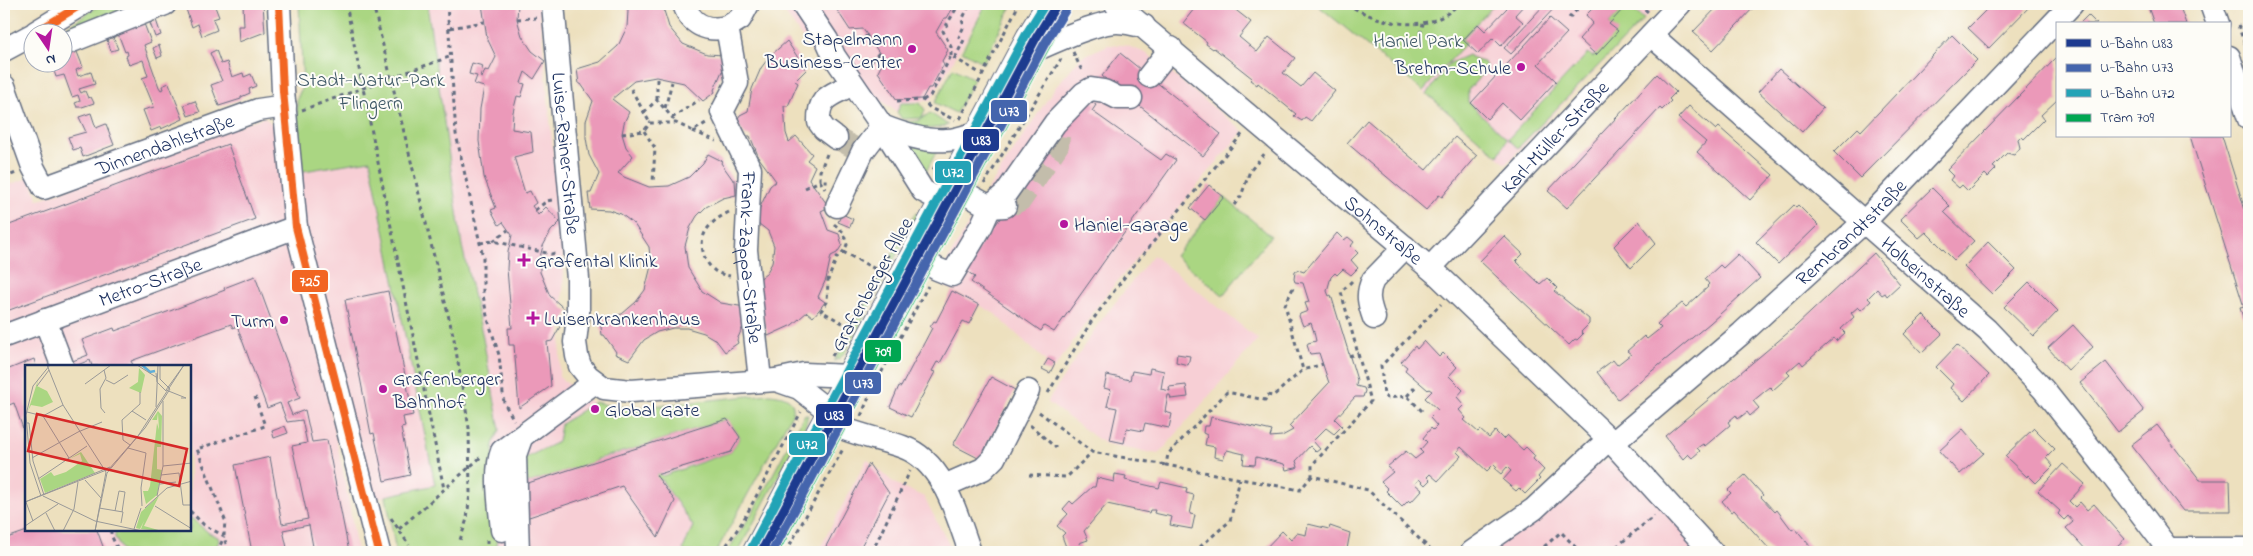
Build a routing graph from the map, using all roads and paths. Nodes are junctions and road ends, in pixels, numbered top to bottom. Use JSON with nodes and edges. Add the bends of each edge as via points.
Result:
{"nodes":[{"id":1,"x":82,"y":4,"type":"edge"},
{"id":2,"x":165,"y":4,"type":"edge"},
{"id":3,"x":279,"y":4,"type":"edge"},
{"id":4,"x":346,"y":4,"type":"edge"},
{"id":5,"x":373,"y":4,"type":"edge"},
{"id":6,"x":447,"y":4,"type":"edge"},
{"id":7,"x":553,"y":4,"type":"edge"},
{"id":8,"x":684,"y":4,"type":"edge"},
{"id":9,"x":748,"y":4,"type":"edge"},
{"id":10,"x":804,"y":4,"type":"edge"},
{"id":11,"x":959,"y":4,"type":"edge"},
{"id":12,"x":970,"y":4,"type":"edge"},
{"id":13,"x":1019,"y":4,"type":"edge"},
{"id":14,"x":1033,"y":4,"type":"edge"},
{"id":15,"x":1051,"y":4,"type":"edge"},
{"id":16,"x":1116,"y":4,"type":"edge"},
{"id":17,"x":1142,"y":4,"type":"edge"},
{"id":18,"x":1347,"y":4,"type":"edge"},
{"id":19,"x":1458,"y":4,"type":"edge"},
{"id":20,"x":1582,"y":4,"type":"edge"},
{"id":21,"x":1680,"y":4,"type":"edge"},
{"id":22,"x":2072,"y":4,"type":"edge"},
{"id":23,"x":2212,"y":4,"type":"edge"},
{"id":24,"x":1568,"y":18,"type":"dead end"},
{"id":25,"x":52,"y":22,"type":"edge"},
{"id":26,"x":484,"y":22,"type":"dead end"},
{"id":27,"x":2226,"y":22,"type":"edge"},
{"id":28,"x":1423,"y":24,"type":"junction"},
{"id":29,"x":727,"y":27,"type":"junction"},
{"id":30,"x":450,"y":28,"type":"junction"},
{"id":31,"x":1148,"y":29,"type":"junction"},
{"id":32,"x":2230,"y":31,"type":"edge"},
{"id":33,"x":870,"y":34,"type":"dead end"},
{"id":34,"x":1420,"y":34,"type":"dead end"},
{"id":35,"x":1651,"y":35,"type":"junction"},
{"id":36,"x":72,"y":41,"type":"edge"},
{"id":37,"x":858,"y":42,"type":"dead end"},
{"id":38,"x":1026,"y":47,"type":"junction"},
{"id":39,"x":1171,"y":48,"type":"junction"},
{"id":40,"x":881,"y":51,"type":"dead end"},
{"id":41,"x":1067,"y":51,"type":"dead end"},
{"id":42,"x":2238,"y":53,"type":"edge"},
{"id":43,"x":1064,"y":55,"type":"dead end"},
{"id":44,"x":449,"y":57,"type":"junction"},
{"id":45,"x":953,"y":57,"type":"junction"},
{"id":46,"x":871,"y":62,"type":"dead end"},
{"id":47,"x":983,"y":75,"type":"junction"},
{"id":48,"x":1149,"y":76,"type":"dead end"},
{"id":49,"x":392,"y":78,"type":"junction"},
{"id":50,"x":657,"y":80,"type":"dead end"},
{"id":51,"x":672,"y":82,"type":"dead end"},
{"id":52,"x":852,"y":84,"type":"junction"},
{"id":53,"x":4,"y":86,"type":"edge"},
{"id":54,"x":363,"y":87,"type":"junction"},
{"id":55,"x":1091,"y":89,"type":"junction"},
{"id":56,"x":631,"y":90,"type":"dead end"},
{"id":57,"x":1131,"y":98,"type":"dead end"},
{"id":58,"x":657,"y":100,"type":"junction"},
{"id":59,"x":699,"y":100,"type":"dead end"},
{"id":60,"x":923,"y":100,"type":"junction"},
{"id":61,"x":897,"y":101,"type":"dead end"},
{"id":62,"x":664,"y":109,"type":"junction"},
{"id":63,"x":285,"y":111,"type":"junction"},
{"id":64,"x":644,"y":112,"type":"junction"},
{"id":65,"x":722,"y":112,"type":"junction"},
{"id":66,"x":672,"y":118,"type":"junction"},
{"id":67,"x":1255,"y":119,"type":"junction"},
{"id":68,"x":2249,"y":119,"type":"edge"},
{"id":69,"x":650,"y":123,"type":"junction"},
{"id":70,"x":676,"y":123,"type":"junction"},
{"id":71,"x":882,"y":126,"type":"junction"},
{"id":72,"x":965,"y":127,"type":"junction"},
{"id":73,"x":644,"y":131,"type":"junction"},
{"id":74,"x":622,"y":134,"type":"dead end"},
{"id":75,"x":836,"y":138,"type":"tunnel mouth"},
{"id":76,"x":1277,"y":138,"type":"junction"},
{"id":77,"x":941,"y":155,"type":"dead end"},
{"id":78,"x":653,"y":183,"type":"dead end"},
{"id":79,"x":942,"y":188,"type":"junction"},
{"id":80,"x":552,"y":200,"type":"dead end"},
{"id":81,"x":993,"y":201,"type":"junction"},
{"id":82,"x":1234,"y":205,"type":"dead end"},
{"id":83,"x":837,"y":206,"type":"joint"},
{"id":84,"x":535,"y":210,"type":"dead end"},
{"id":85,"x":746,"y":210,"type":"junction"},
{"id":86,"x":906,"y":221,"type":"dead end"},
{"id":87,"x":1864,"y":222,"type":"junction"},
{"id":88,"x":296,"y":227,"type":"junction"},
{"id":89,"x":508,"y":230,"type":"dead end"},
{"id":90,"x":494,"y":241,"type":"junction"},
{"id":91,"x":480,"y":243,"type":"junction"},
{"id":92,"x":1405,"y":247,"type":"junction"},
{"id":93,"x":542,"y":252,"type":"dead end"},
{"id":94,"x":843,"y":252,"type":"junction"},
{"id":95,"x":915,"y":255,"type":"junction"},
{"id":96,"x":1430,"y":268,"type":"junction"},
{"id":97,"x":879,"y":271,"type":"junction"},
{"id":98,"x":748,"y":278,"type":"junction"},
{"id":99,"x":932,"y":278,"type":"dead end"},
{"id":100,"x":1354,"y":278,"type":"dead end"},
{"id":101,"x":1293,"y":288,"type":"dead end"},
{"id":102,"x":1454,"y":290,"type":"junction"},
{"id":103,"x":1374,"y":318,"type":"dead end"},
{"id":104,"x":45,"y":320,"type":"junction"},
{"id":105,"x":848,"y":326,"type":"junction"},
{"id":106,"x":4,"y":336,"type":"edge"},
{"id":107,"x":1358,"y":353,"type":"junction"},
{"id":108,"x":1349,"y":356,"type":"dead end"},
{"id":109,"x":1323,"y":364,"type":"dead end"},
{"id":110,"x":62,"y":365,"type":"edge"},
{"id":111,"x":840,"y":367,"type":"junction"},
{"id":112,"x":1303,"y":370,"type":"junction"},
{"id":113,"x":768,"y":380,"type":"junction"},
{"id":114,"x":594,"y":382,"type":"junction"},
{"id":115,"x":1417,"y":385,"type":"dead end"},
{"id":116,"x":1406,"y":396,"type":"junction"},
{"id":117,"x":255,"y":397,"type":"dead end"},
{"id":118,"x":1038,"y":400,"type":"junction"},
{"id":119,"x":805,"y":404,"type":"dead end"},
{"id":120,"x":1422,"y":411,"type":"dead end"},
{"id":121,"x":829,"y":417,"type":"junction"},
{"id":122,"x":858,"y":424,"type":"dead end"},
{"id":123,"x":1028,"y":424,"type":"junction"},
{"id":124,"x":519,"y":432,"type":"junction"},
{"id":125,"x":1023,"y":432,"type":"dead end"},
{"id":126,"x":847,"y":441,"type":"dead end"},
{"id":127,"x":1611,"y":441,"type":"junction"},
{"id":128,"x":1056,"y":448,"type":"dead end"},
{"id":129,"x":487,"y":451,"type":"dead end"},
{"id":130,"x":1092,"y":452,"type":"junction"},
{"id":131,"x":917,"y":456,"type":"junction"},
{"id":132,"x":1166,"y":465,"type":"junction"},
{"id":133,"x":469,"y":467,"type":"junction"},
{"id":134,"x":1029,"y":476,"type":"dead end"},
{"id":135,"x":1312,"y":476,"type":"junction"},
{"id":136,"x":1240,"y":479,"type":"junction"},
{"id":137,"x":944,"y":486,"type":"junction"},
{"id":138,"x":444,"y":489,"type":"junction"},
{"id":139,"x":1668,"y":504,"type":"junction"},
{"id":140,"x":191,"y":512,"type":"edge"},
{"id":141,"x":398,"y":529,"type":"dead end"},
{"id":142,"x":502,"y":530,"type":"dead end"},
{"id":143,"x":111,"y":531,"type":"edge"},
{"id":144,"x":224,"y":536,"type":"junction"},
{"id":145,"x":458,"y":544,"type":"dead end"},
{"id":146,"x":2249,"y":549,"type":"edge"},
{"id":147,"x":2166,"y":551,"type":"edge"},
{"id":148,"x":119,"y":552,"type":"edge"},
{"id":149,"x":217,"y":552,"type":"edge"},
{"id":150,"x":228,"y":552,"type":"edge"},
{"id":151,"x":379,"y":552,"type":"edge"},
{"id":152,"x":518,"y":552,"type":"edge"},
{"id":153,"x":722,"y":552,"type":"edge"},
{"id":154,"x":757,"y":552,"type":"edge"},
{"id":155,"x":786,"y":552,"type":"edge"},
{"id":156,"x":872,"y":552,"type":"edge"},
{"id":157,"x":970,"y":552,"type":"edge"},
{"id":158,"x":1194,"y":552,"type":"edge"},
{"id":159,"x":1433,"y":552,"type":"edge"},
{"id":160,"x":1472,"y":552,"type":"edge"},
{"id":161,"x":1538,"y":552,"type":"edge"},
{"id":162,"x":1580,"y":552,"type":"edge"},
{"id":163,"x":1610,"y":552,"type":"edge"},
{"id":164,"x":1712,"y":552,"type":"edge"}],
"edges":[{"from":1,"to":25,"type":"street"},
{"from":2,"to":36,"type":"street"},
{"from":3,"to":63,"type":"street"},
{"from":4,"to":54,"type":"path"},
{"from":5,"to":49,"type":"path"},
{"from":6,"to":30,"type":"path"},
{"from":7,"to":114,"type":"street","name":"Luise-Rainer-Straße","via":[[578,279],[575,342],[580,366]]},
{"from":8,"to":29,"type":"street","via":[[688,14],[703,27]]},
{"from":9,"to":29,"type":"street","via":[[740,19]]},
{"from":10,"to":52,"type":"street"},
{"from":11,"to":45,"type":"path","via":[[943,31]]},
{"from":12,"to":45,"type":"path","via":[[962,20],[964,26],[959,37],[964,40]]},
{"from":13,"to":47,"type":"path"},
{"from":14,"to":38,"type":"street"},
{"from":15,"to":38,"type":"main road","name":"Grafenberger Allee"},
{"from":16,"to":31,"type":"street","name":"Sohnstraße"},
{"from":17,"to":31,"type":"street","via":[[1151,22]]},
{"from":18,"to":28,"type":"path","via":[[1377,18]]},
{"from":19,"to":28,"type":"path","via":[[1453,10]]},
{"from":20,"to":24,"type":"path"},
{"from":21,"to":35,"type":"street","name":"Karl-Müller-Straße"},
{"from":22,"to":87,"type":"street","name":"Rembrandtstraße"},
{"from":23,"to":27,"type":"street"},
{"from":26,"to":30,"type":"path"},
{"from":28,"to":34,"type":"path"},
{"from":29,"to":65,"type":"street","via":[[737,83]]},
{"from":30,"to":44,"type":"path"},
{"from":31,"to":38,"type":"street","name":"Sohnstraße","via":[[1116,22]]},
{"from":31,"to":39,"type":"street","name":"Sohnstraße"},
{"from":32,"to":42,"type":"path"},
{"from":33,"to":37,"type":"path"},
{"from":35,"to":87,"type":"street","name":"Holbeinstraße"},
{"from":35,"to":96,"type":"street","name":"Karl-Müller-Straße"},
{"from":38,"to":72,"type":"main road","name":"Grafenberger Allee"},
{"from":39,"to":48,"type":"street"},
{"from":39,"to":67,"type":"street","name":"Sohnstraße"},
{"from":40,"to":46,"type":"path"},
{"from":41,"to":55,"type":"path","via":[[1070,47]]},
{"from":42,"to":68,"type":"street"},
{"from":43,"to":81,"type":"path"},
{"from":44,"to":49,"type":"path"},
{"from":44,"to":91,"type":"path","via":[[456,134]]},
{"from":45,"to":47,"type":"path"},
{"from":45,"to":60,"type":"path","via":[[930,96]]},
{"from":47,"to":72,"type":"path"},
{"from":49,"to":54,"type":"path"},
{"from":49,"to":133,"type":"path","via":[[454,339],[469,428]]},
{"from":50,"to":58,"type":"path"},
{"from":51,"to":62,"type":"path"},
{"from":52,"to":71,"type":"street"},
{"from":52,"to":75,"type":"street","via":[[825,98],[820,105],[819,122]]},
{"from":53,"to":63,"type":"street","name":"Dinnendahlstraße","via":[[33,167],[44,188],[258,110]]},
{"from":54,"to":63,"type":"path"},
{"from":54,"to":138,"type":"path"},
{"from":55,"to":57,"type":"street","via":[[1118,98]]},
{"from":55,"to":81,"type":"street","via":[[1084,93],[1006,193]]},
{"from":56,"to":64,"type":"path"},
{"from":58,"to":62,"type":"path"},
{"from":58,"to":64,"type":"path"},
{"from":59,"to":66,"type":"path"},
{"from":60,"to":61,"type":"path"},
{"from":60,"to":72,"type":"path","via":[[930,108]]},
{"from":62,"to":66,"type":"path"},
{"from":63,"to":88,"type":"street"},
{"from":64,"to":69,"type":"path"},
{"from":65,"to":70,"type":"path","via":[[693,131]]},
{"from":65,"to":85,"type":"street","name":"Frank-Zappa-Straße","via":[[750,169]]},
{"from":66,"to":70,"type":"path"},
{"from":67,"to":76,"type":"street","name":"Sohnstraße"},
{"from":67,"to":118,"type":"path","via":[[1126,275]]},
{"from":69,"to":70,"type":"path"},
{"from":69,"to":73,"type":"path"},
{"from":71,"to":72,"type":"street","via":[[928,140],[949,140]]},
{"from":71,"to":79,"type":"street","via":[[922,191]]},
{"from":71,"to":83,"type":"street","via":[[863,151]]},
{"from":72,"to":79,"type":"main road","name":"Grafenberger Allee"},
{"from":73,"to":74,"type":"path"},
{"from":73,"to":78,"type":"path","via":[[655,148]]},
{"from":76,"to":82,"type":"path","via":[[1250,171],[1241,196]]},
{"from":76,"to":92,"type":"street","name":"Sohnstraße"},
{"from":77,"to":79,"type":"path"},
{"from":79,"to":81,"type":"street"},
{"from":79,"to":95,"type":"main road","name":"Grafenberger Allee"},
{"from":80,"to":84,"type":"path"},
{"from":81,"to":95,"type":"street","via":[[952,275]]},
{"from":83,"to":94,"type":"path","via":[[839,213],[834,224],[846,239]]},
{"from":85,"to":98,"type":"street","name":"Frank-Zappa-Straße"},
{"from":85,"to":98,"type":"path","via":[[735,209],[717,218],[705,231],[701,245],[705,260],[715,271],[734,278]]},
{"from":86,"to":97,"type":"path","name":"Grafenberger Allee"},
{"from":87,"to":127,"type":"street","name":"Rembrandtstraße","via":[[1756,321]]},
{"from":87,"to":147,"type":"street","name":"Holbeinstraße","via":[[1987,330],[2043,389],[2114,478]]},
{"from":88,"to":104,"type":"street","name":"Metro-Straße"},
{"from":88,"to":151,"type":"street"},
{"from":89,"to":90,"type":"path"},
{"from":90,"to":91,"type":"path"},
{"from":90,"to":93,"type":"path"},
{"from":91,"to":124,"type":"path","via":[[483,295],[499,355],[504,403]]},
{"from":92,"to":96,"type":"street","name":"Sohnstraße"},
{"from":92,"to":103,"type":"street","via":[[1373,280],[1368,298]]},
{"from":94,"to":97,"type":"path"},
{"from":94,"to":105,"type":"path","via":[[828,280],[827,302],[821,311]]},
{"from":95,"to":111,"type":"main road","name":"Grafenberger Allee"},
{"from":96,"to":102,"type":"street","name":"Sohnstraße"},
{"from":97,"to":105,"type":"path","name":"Grafenberger Allee"},
{"from":98,"to":113,"type":"street","name":"Frank-Zappa-Straße"},
{"from":99,"to":122,"type":"path"},
{"from":100,"to":107,"type":"path","via":[[1341,292]]},
{"from":101,"to":112,"type":"path","via":[[1285,305]]},
{"from":102,"to":116,"type":"path","via":[[1382,366],[1384,396]]},
{"from":102,"to":127,"type":"street","name":"Sohnstraße"},
{"from":104,"to":106,"type":"street","name":"Metro-Straße"},
{"from":104,"to":110,"type":"street"},
{"from":105,"to":111,"type":"path","name":"Grafenberger Allee"},
{"from":107,"to":108,"type":"path"},
{"from":107,"to":135,"type":"path","via":[[1371,401],[1312,465]]},
{"from":109,"to":112,"type":"path"},
{"from":111,"to":113,"type":"street"},
{"from":111,"to":121,"type":"main road","name":"Grafenberger Allee"},
{"from":112,"to":132,"type":"path","via":[[1273,396],[1267,395],[1265,400],[1227,392],[1168,454]]},
{"from":113,"to":114,"type":"street","via":[[631,391],[612,390]]},
{"from":113,"to":121,"type":"street","via":[[799,388]]},
{"from":114,"to":124,"type":"street"},
{"from":115,"to":116,"type":"path"},
{"from":116,"to":120,"type":"path"},
{"from":117,"to":144,"type":"path","via":[[265,426],[198,449],[225,520]]},
{"from":118,"to":123,"type":"path"},
{"from":118,"to":130,"type":"path"},
{"from":118,"to":137,"type":"street","via":[[983,469]]},
{"from":119,"to":153,"type":"path","via":[[743,521]]},
{"from":121,"to":131,"type":"street","via":[[853,432],[906,448]]},
{"from":121,"to":154,"type":"main road","name":"Grafenberger Allee"},
{"from":123,"to":125,"type":"path"},
{"from":123,"to":128,"type":"path"},
{"from":124,"to":142,"type":"street","via":[[499,459]]},
{"from":124,"to":152,"type":"street","via":[[515,455]]},
{"from":126,"to":155,"type":"path"},
{"from":127,"to":139,"type":"street","name":"Sohnstraße"},
{"from":127,"to":160,"type":"street","via":[[1534,509]]},
{"from":129,"to":133,"type":"path"},
{"from":130,"to":132,"type":"path"},
{"from":130,"to":134,"type":"path","via":[[1067,477]]},
{"from":131,"to":137,"type":"street"},
{"from":131,"to":156,"type":"path"},
{"from":132,"to":136,"type":"path"},
{"from":133,"to":138,"type":"path"},
{"from":133,"to":145,"type":"path","via":[[467,519]]},
{"from":135,"to":136,"type":"path","via":[[1300,490]]},
{"from":135,"to":159,"type":"path","via":[[1368,490]]},
{"from":136,"to":158,"type":"path","via":[[1230,521]]},
{"from":137,"to":157,"type":"street"},
{"from":138,"to":141,"type":"path"},
{"from":139,"to":163,"type":"path"},
{"from":139,"to":164,"type":"street","name":"Sohnstraße"},
{"from":140,"to":144,"type":"path","via":[[204,525]]},
{"from":143,"to":148,"type":"path"},
{"from":144,"to":149,"type":"path"},
{"from":144,"to":150,"type":"path"},
{"from":146,"to":147,"type":"street"},
{"from":161,"to":162,"type":"path","via":[[1561,532]]}]}
